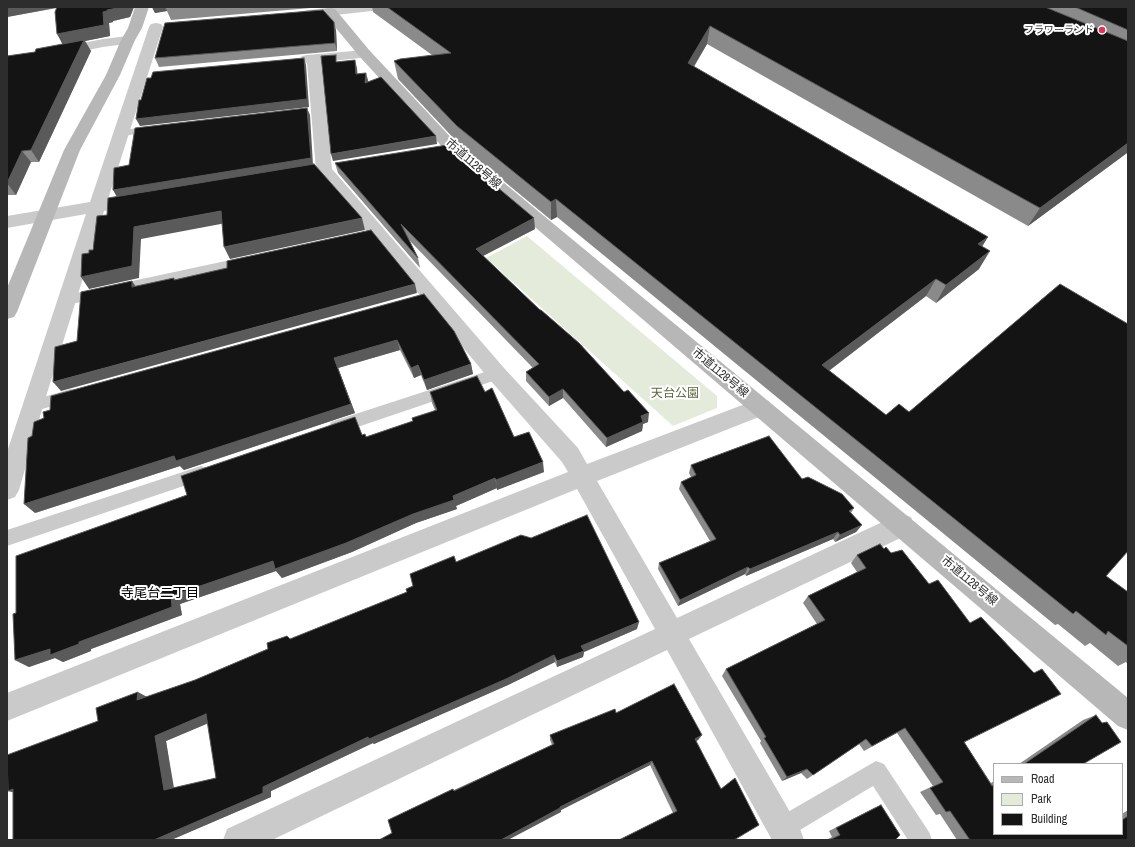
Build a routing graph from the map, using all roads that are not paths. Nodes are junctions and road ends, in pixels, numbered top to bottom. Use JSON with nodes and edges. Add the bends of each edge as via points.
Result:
{"nodes":[{"id":1,"x":142,"y":7,"type":"edge"},
{"id":2,"x":372,"y":7,"type":"edge"},
{"id":3,"x":330,"y":12,"type":"junction"},
{"id":4,"x":292,"y":15,"type":"edge"},
{"id":5,"x":131,"y":34,"type":"junction"},
{"id":6,"x":365,"y":54,"type":"junction"},
{"id":7,"x":314,"y":59,"type":"junction"},
{"id":8,"x":291,"y":61,"type":"edge"},
{"id":9,"x":7,"y":62,"type":"edge"},
{"id":10,"x":169,"y":128,"type":"edge"},
{"id":11,"x":122,"y":133,"type":"junction"},
{"id":12,"x":452,"y":148,"type":"junction"},
{"id":13,"x":434,"y":151,"type":"edge"},
{"id":14,"x":120,"y":204,"type":"edge"},
{"id":15,"x":97,"y":207,"type":"junction"},
{"id":16,"x":46,"y":216,"type":"junction"},
{"id":17,"x":7,"y":222,"type":"edge"},
{"id":18,"x":262,"y":258,"type":"edge"},
{"id":19,"x":67,"y":300,"type":"junction"},
{"id":20,"x":7,"y":312,"type":"edge"},
{"id":21,"x":497,"y":374,"type":"junction"},
{"id":22,"x":88,"y":390,"type":"edge"},
{"id":23,"x":32,"y":406,"type":"junction"},
{"id":24,"x":761,"y":407,"type":"junction"},
{"id":25,"x":323,"y":432,"type":"edge"},
{"id":26,"x":218,"y":467,"type":"edge"},
{"id":27,"x":583,"y":476,"type":"junction"},
{"id":28,"x":7,"y":490,"type":"edge"},
{"id":29,"x":902,"y":525,"type":"junction"},
{"id":30,"x":7,"y":538,"type":"edge"},
{"id":31,"x":672,"y":633,"type":"junction"},
{"id":32,"x":7,"y":707,"type":"edge"},
{"id":33,"x":1128,"y":716,"type":"edge"},
{"id":34,"x":786,"y":834,"type":"edge"},
{"id":35,"x":238,"y":840,"type":"edge"},
{"id":36,"x":921,"y":840,"type":"edge"}],
"edges":[{"from":1,"to":5,"type":"street"},
{"from":2,"to":3,"type":"street"},
{"from":3,"to":4,"type":"street"},
{"from":3,"to":6,"type":"street","name":"市道1128号線"},
{"from":5,"to":9,"type":"street","via":[[97,44]]},
{"from":5,"to":11,"type":"street","via":[[162,27],[150,74]]},
{"from":5,"to":16,"type":"street","via":[[113,75],[72,150]]},
{"from":6,"to":7,"type":"street"},
{"from":6,"to":12,"type":"street","name":"市道1128号線"},
{"from":7,"to":8,"type":"street"},
{"from":7,"to":21,"type":"street","via":[[315,110],[324,170],[372,235],[424,298]]},
{"from":10,"to":11,"type":"lane"},
{"from":11,"to":15,"type":"street"},
{"from":12,"to":13,"type":"street"},
{"from":12,"to":24,"type":"street","name":"市道1128号線"},
{"from":14,"to":15,"type":"street"},
{"from":15,"to":16,"type":"street"},
{"from":15,"to":19,"type":"street"},
{"from":16,"to":17,"type":"street"},
{"from":16,"to":20,"type":"street"},
{"from":18,"to":19,"type":"lane"},
{"from":19,"to":23,"type":"street"},
{"from":21,"to":25,"type":"lane"},
{"from":21,"to":27,"type":"street","via":[[570,455]]},
{"from":22,"to":23,"type":"lane"},
{"from":23,"to":28,"type":"street"},
{"from":24,"to":27,"type":"street"},
{"from":24,"to":29,"type":"street","name":"市道1128号線"},
{"from":26,"to":30,"type":"lane"},
{"from":27,"to":31,"type":"street"},
{"from":27,"to":32,"type":"street"},
{"from":29,"to":31,"type":"street"},
{"from":29,"to":33,"type":"street","name":"市道1128号線"},
{"from":31,"to":34,"type":"street"},
{"from":31,"to":35,"type":"street"},
{"from":34,"to":36,"type":"lane","via":[[876,772]]}]}
